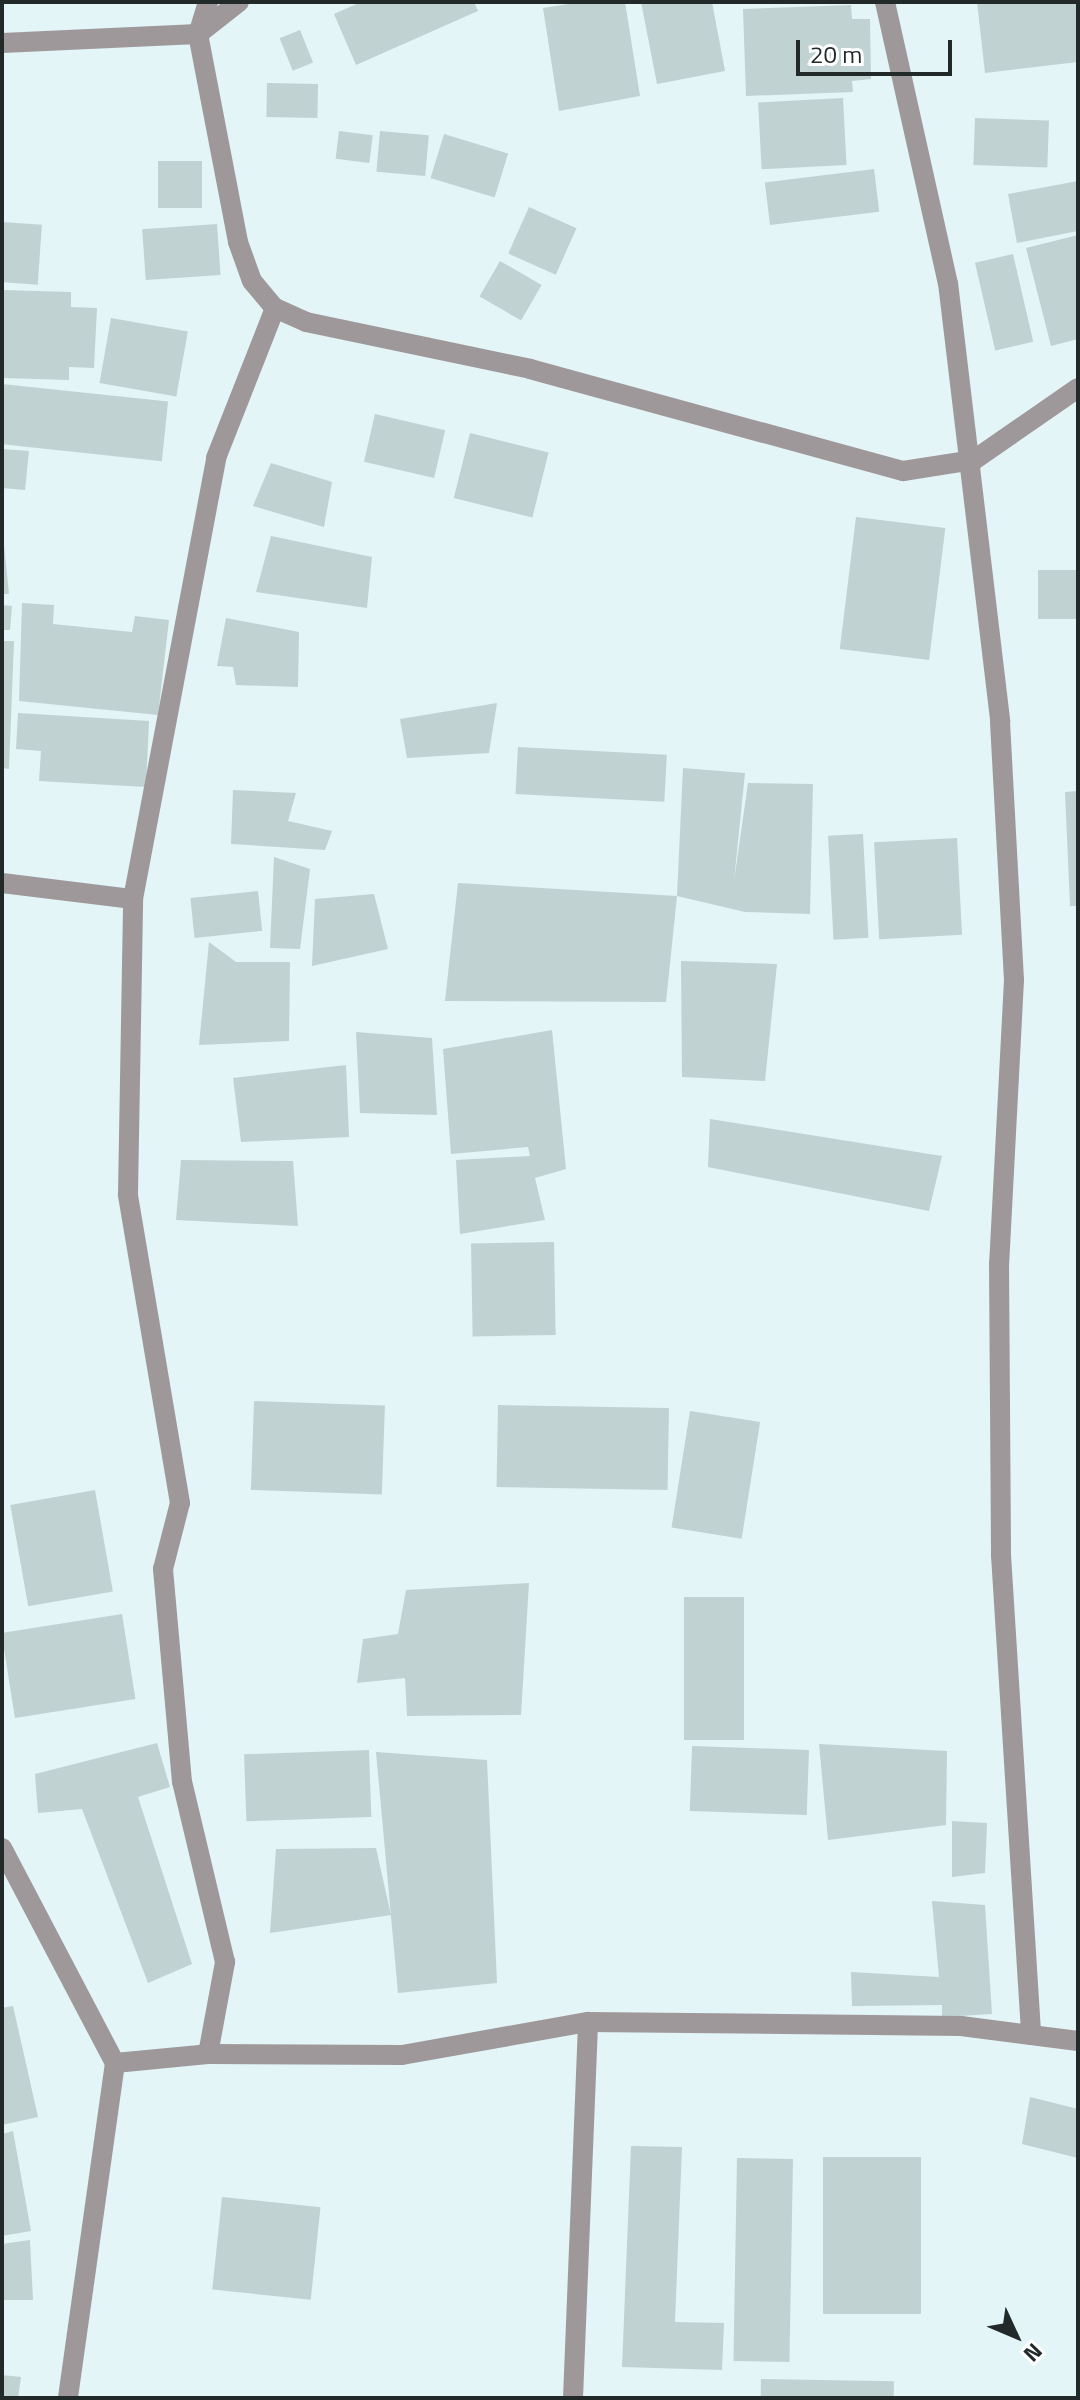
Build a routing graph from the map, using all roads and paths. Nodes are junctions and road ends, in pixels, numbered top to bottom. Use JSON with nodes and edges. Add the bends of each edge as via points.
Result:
{"nodes":[{"id":1,"x":208,"y":2,"type":"edge"},
{"id":2,"x":239,"y":2,"type":"edge"},
{"id":3,"x":885,"y":2,"type":"edge"},
{"id":4,"x":198,"y":34,"type":"junction"},
{"id":5,"x":2,"y":43,"type":"edge"},
{"id":6,"x":275,"y":308,"type":"junction"},
{"id":7,"x":1078,"y":388,"type":"edge"},
{"id":8,"x":974,"y":460,"type":"junction"},
{"id":9,"x":2,"y":883,"type":"edge"},
{"id":10,"x":133,"y":899,"type":"junction"},
{"id":11,"x":2,"y":1848,"type":"edge"},
{"id":12,"x":588,"y":2022,"type":"junction"},
{"id":13,"x":1031,"y":2035,"type":"junction"},
{"id":14,"x":1078,"y":2041,"type":"edge"},
{"id":15,"x":208,"y":2054,"type":"junction"},
{"id":16,"x":115,"y":2063,"type":"junction"},
{"id":17,"x":68,"y":2398,"type":"edge"},
{"id":18,"x":573,"y":2398,"type":"edge"}],
"edges":[{"from":1,"to":4,"type":"street"},
{"from":2,"to":4,"type":"street"},
{"from":3,"to":8,"type":"street","via":[[948,283]]},
{"from":4,"to":5,"type":"street"},
{"from":4,"to":6,"type":"street","via":[[238,242],[252,281]]},
{"from":6,"to":8,"type":"street","via":[[306,322],[530,369],[903,471]]},
{"from":6,"to":10,"type":"street","via":[[216,458]]},
{"from":7,"to":8,"type":"street"},
{"from":8,"to":13,"type":"street","via":[[1014,980],[999,1263],[1001,1555]]},
{"from":9,"to":10,"type":"street"},
{"from":10,"to":15,"type":"street","via":[[128,1194],[180,1503],[163,1569],[180,1767],[225,1962]]},
{"from":11,"to":16,"type":"street"},
{"from":12,"to":13,"type":"street","via":[[961,2026]]},
{"from":12,"to":15,"type":"street","via":[[402,2055]]},
{"from":12,"to":18,"type":"street"},
{"from":13,"to":14,"type":"street"},
{"from":15,"to":16,"type":"street"},
{"from":16,"to":17,"type":"street"}]}
